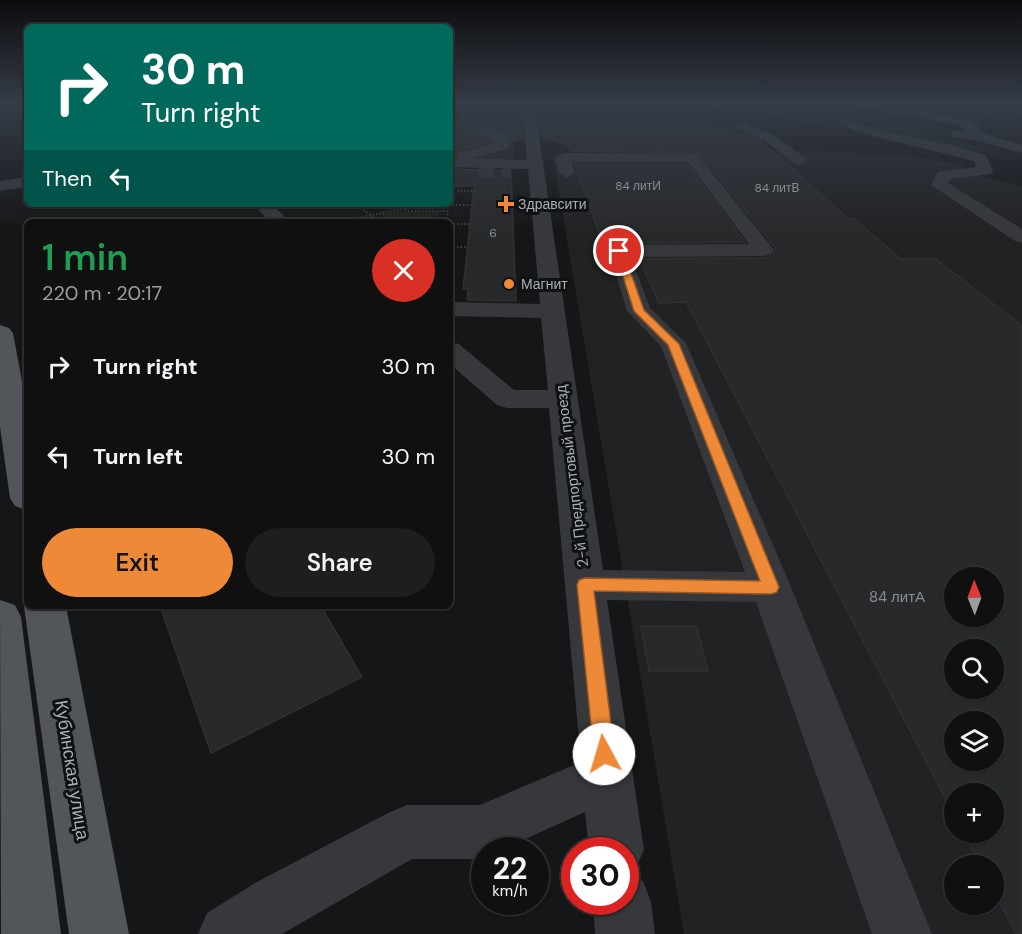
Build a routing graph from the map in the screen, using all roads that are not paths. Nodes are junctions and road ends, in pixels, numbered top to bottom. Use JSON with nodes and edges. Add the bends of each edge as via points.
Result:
{"nodes":[{"id":1,"x":493,"y":146,"type":"tunnel mouth"},
{"id":2,"x":502,"y":146,"type":"tunnel mouth"},
{"id":3,"x":516,"y":146,"type":"edge"},
{"id":4,"x":535,"y":146,"type":"tunnel mouth"},
{"id":5,"x":780,"y":146,"type":"edge"},
{"id":6,"x":933,"y":146,"type":"edge"},
{"id":7,"x":1002,"y":146,"type":"edge"},
{"id":8,"x":1022,"y":149,"type":"edge"},
{"id":9,"x":800,"y":160,"type":"dead end"},
{"id":10,"x":453,"y":163,"type":"edge"},
{"id":11,"x":453,"y":164,"type":"edge"},
{"id":12,"x":453,"y":166,"type":"edge"},
{"id":13,"x":478,"y":170,"type":"tunnel mouth"},
{"id":14,"x":24,"y":182,"type":"edge"},
{"id":15,"x":0,"y":186,"type":"edge"},
{"id":16,"x":264,"y":207,"type":"edge"},
{"id":17,"x":278,"y":219,"type":"edge"},
{"id":18,"x":1022,"y":237,"type":"edge"},
{"id":19,"x":453,"y":309,"type":"edge"},
{"id":20,"x":553,"y":311,"type":"junction"},
{"id":21,"x":0,"y":333,"type":"edge"},
{"id":22,"x":453,"y":353,"type":"edge"},
{"id":23,"x":563,"y":399,"type":"junction"},
{"id":24,"x":8,"y":426,"type":"edge"},
{"id":25,"x":24,"y":487,"type":"edge"},
{"id":26,"x":585,"y":585,"type":"junction"},
{"id":27,"x":771,"y":587,"type":"junction"},
{"id":28,"x":45,"y":609,"type":"edge"},
{"id":29,"x":0,"y":617,"type":"edge"},
{"id":30,"x":607,"y":776,"type":"junction"},
{"id":31,"x":614,"y":837,"type":"edge"},
{"id":32,"x":623,"y":915,"type":"edge"},
{"id":33,"x":31,"y":934,"type":"edge"},
{"id":34,"x":99,"y":934,"type":"edge"},
{"id":35,"x":228,"y":934,"type":"edge"},
{"id":36,"x":625,"y":934,"type":"edge"},
{"id":37,"x":902,"y":934,"type":"edge"}],
"edges":[{"from":1,"to":11,"type":"street"},
{"from":2,"to":10,"type":"street","via":[[463,156]]},
{"from":3,"to":20,"type":"street","name":"2-й Предпортовый проезд"},
{"from":4,"to":27,"type":"street","via":[[563,158],[692,157],[764,250],[619,251],[639,311],[673,344]]},
{"from":5,"to":9,"type":"street"},
{"from":6,"to":18,"type":"street","via":[[981,158],[985,171],[944,175],[939,185]]},
{"from":7,"to":8,"type":"street"},
{"from":12,"to":13,"type":"street"},
{"from":14,"to":15,"type":"street"},
{"from":16,"to":17,"type":"street"},
{"from":19,"to":20,"type":"street"},
{"from":20,"to":23,"type":"street","name":"2-й Предпортовый проезд"},
{"from":21,"to":24,"type":"main road"},
{"from":22,"to":23,"type":"street","via":[[507,399]]},
{"from":23,"to":26,"type":"street","name":"2-й Предпортовый проезд"},
{"from":24,"to":25,"type":"main road"},
{"from":26,"to":27,"type":"street"},
{"from":26,"to":30,"type":"street","name":"2-й Предпортовый проезд"},
{"from":27,"to":37,"type":"street"},
{"from":28,"to":34,"type":"main road","name":"Кубинская улица"},
{"from":29,"to":33,"type":"main road"},
{"from":30,"to":31,"type":"street","name":"2-й Предпортовый проезд"},
{"from":30,"to":35,"type":"street","via":[[481,832],[406,832]]},
{"from":32,"to":36,"type":"street"}]}
